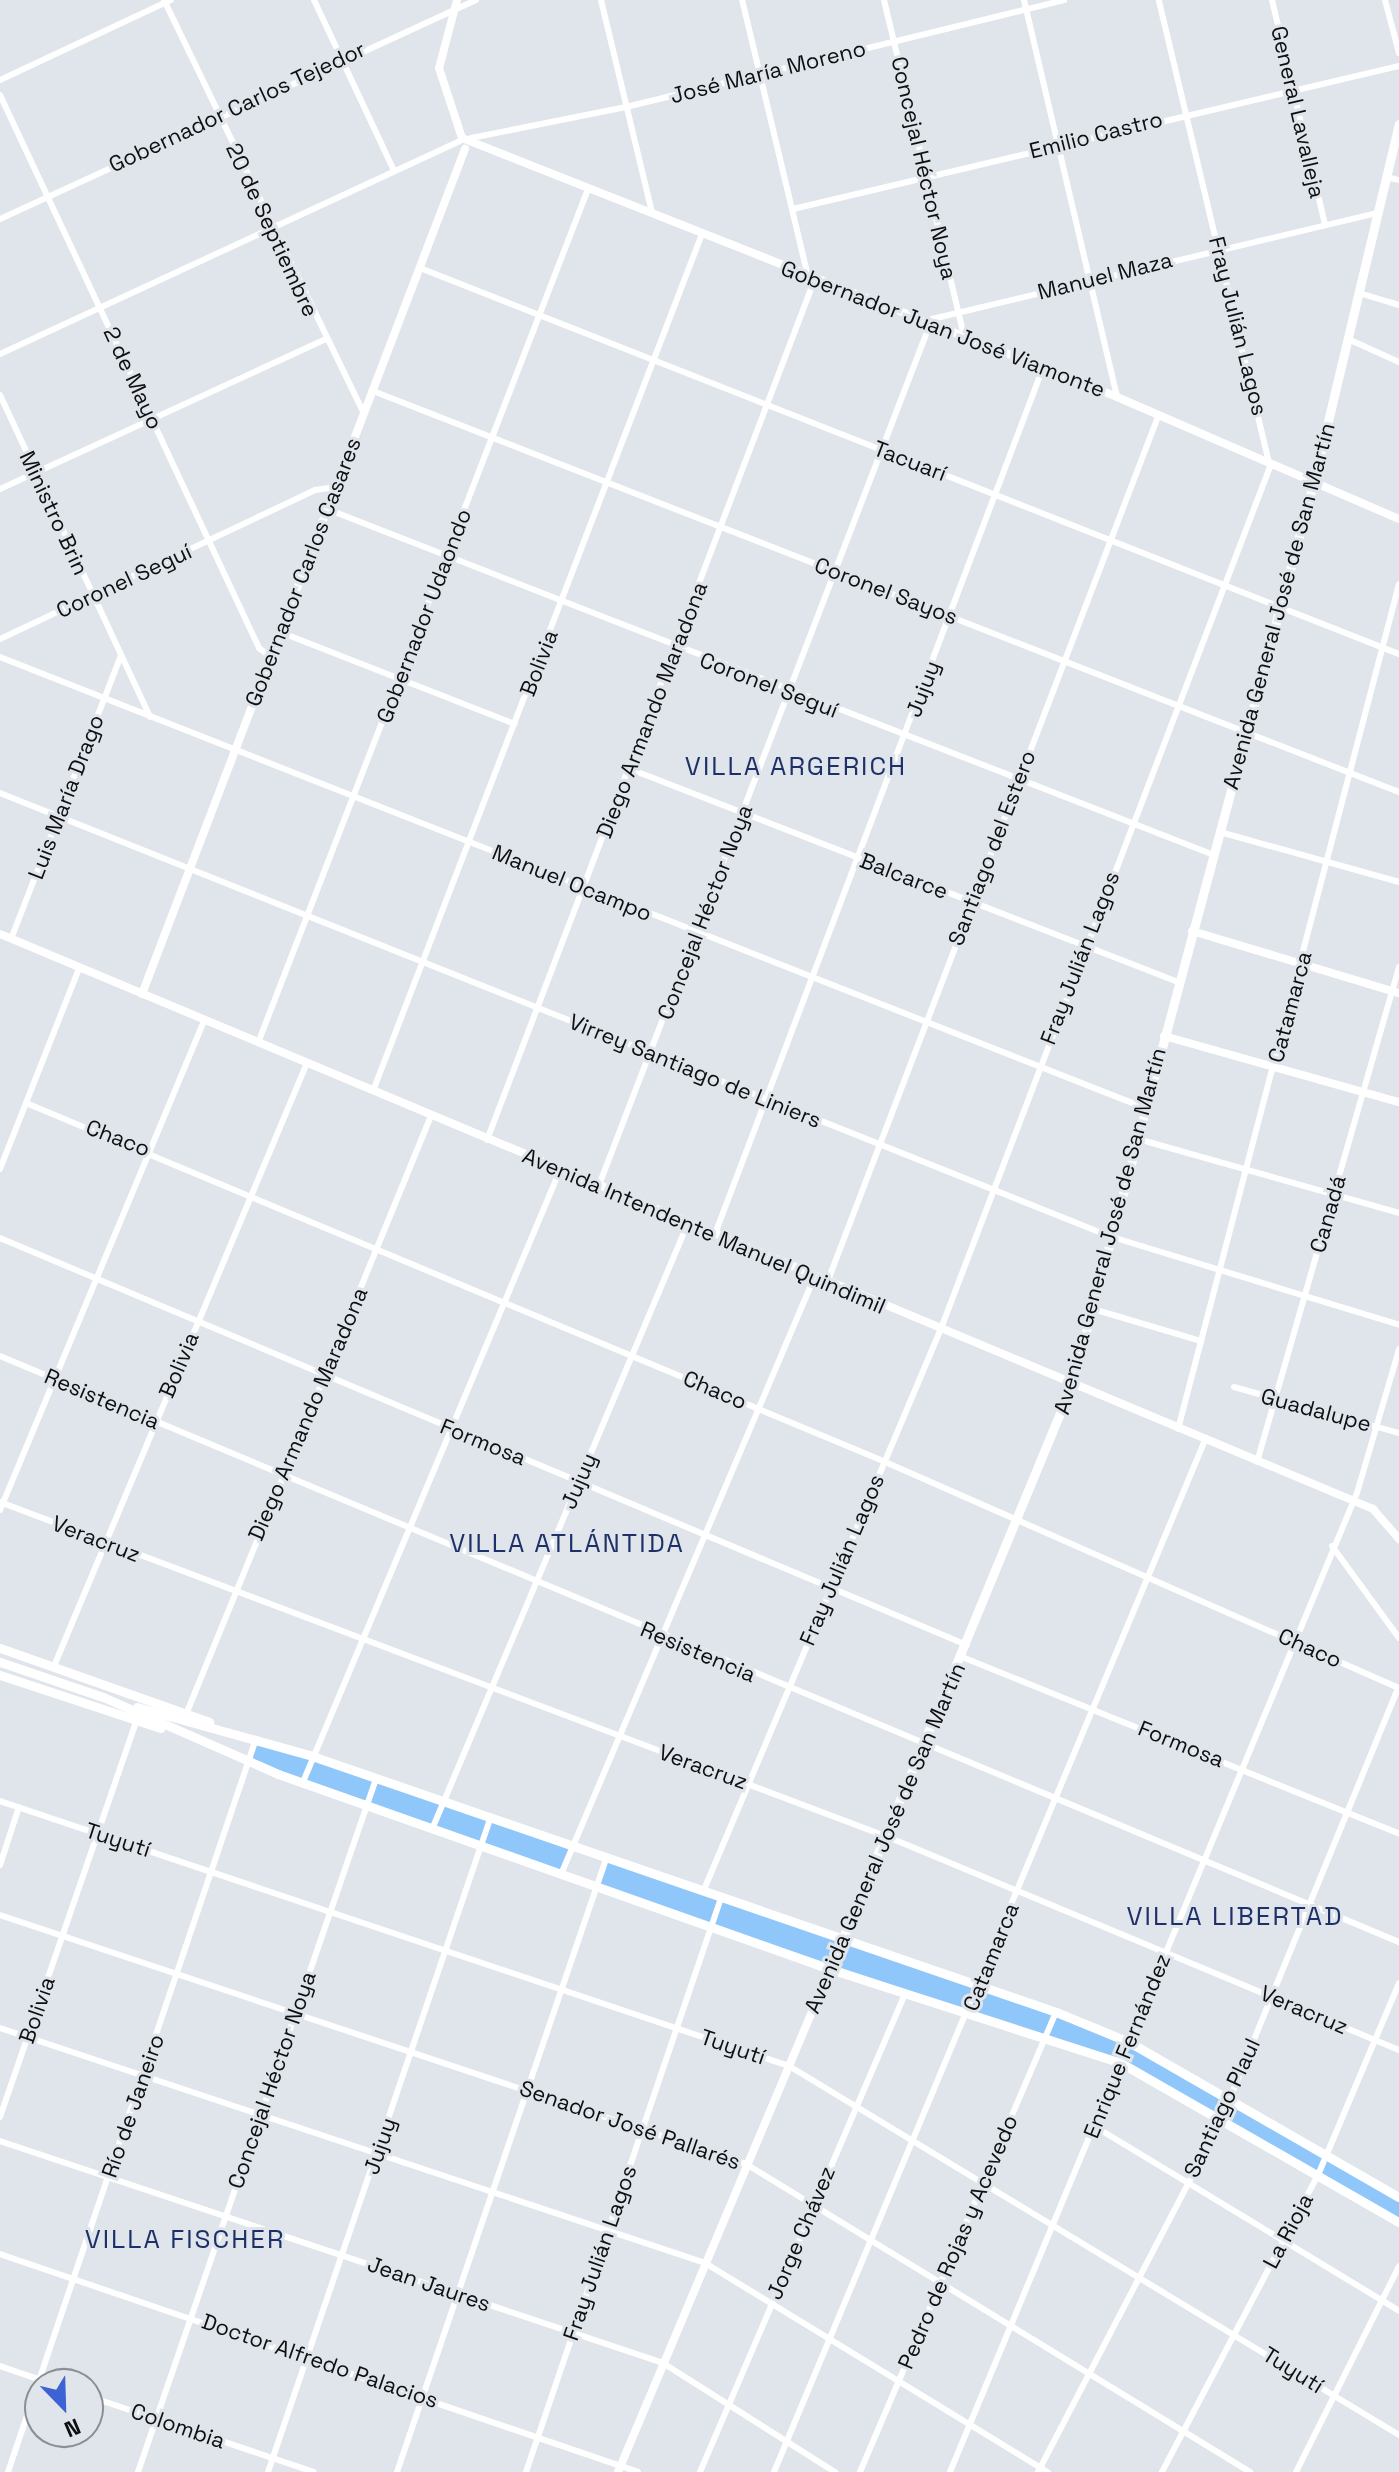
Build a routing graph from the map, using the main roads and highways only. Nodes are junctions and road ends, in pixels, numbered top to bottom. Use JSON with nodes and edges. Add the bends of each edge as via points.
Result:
{"nodes":[{"id":1,"x":1399,"y":124,"type":"edge"},
{"id":2,"x":0,"y":1648,"type":"edge"},
{"id":3,"x":0,"y":1662,"type":"edge"},
{"id":4,"x":0,"y":1675,"type":"edge"},
{"id":5,"x":103,"y":1697,"type":"junction"},
{"id":6,"x":226,"y":1730,"type":"junction"},
{"id":7,"x":190,"y":1737,"type":"junction"},
{"id":8,"x":844,"y":1941,"type":"junction"},
{"id":9,"x":830,"y":1969,"type":"junction"},
{"id":10,"x":1399,"y":2197,"type":"edge"},
{"id":11,"x":1399,"y":2222,"type":"edge"}],
"edges":[{"from":1,"to":8,"type":"main road","name":"Avenida General José de San Martín","via":[[1314,480],[1072,1384]]},
{"from":2,"to":6,"type":"main road"},
{"from":3,"to":5,"type":"main road"},
{"from":4,"to":7,"type":"main road"},
{"from":5,"to":6,"type":"main road"},
{"from":5,"to":7,"type":"main road"},
{"from":6,"to":8,"type":"main road"},
{"from":7,"to":9,"type":"main road"},
{"from":8,"to":9,"type":"main road","name":"Avenida General José de San Martín"},
{"from":8,"to":10,"type":"main road","via":[[981,1984],[1129,2042]]},
{"from":9,"to":11,"type":"main road","via":[[1121,2063]]}]}
